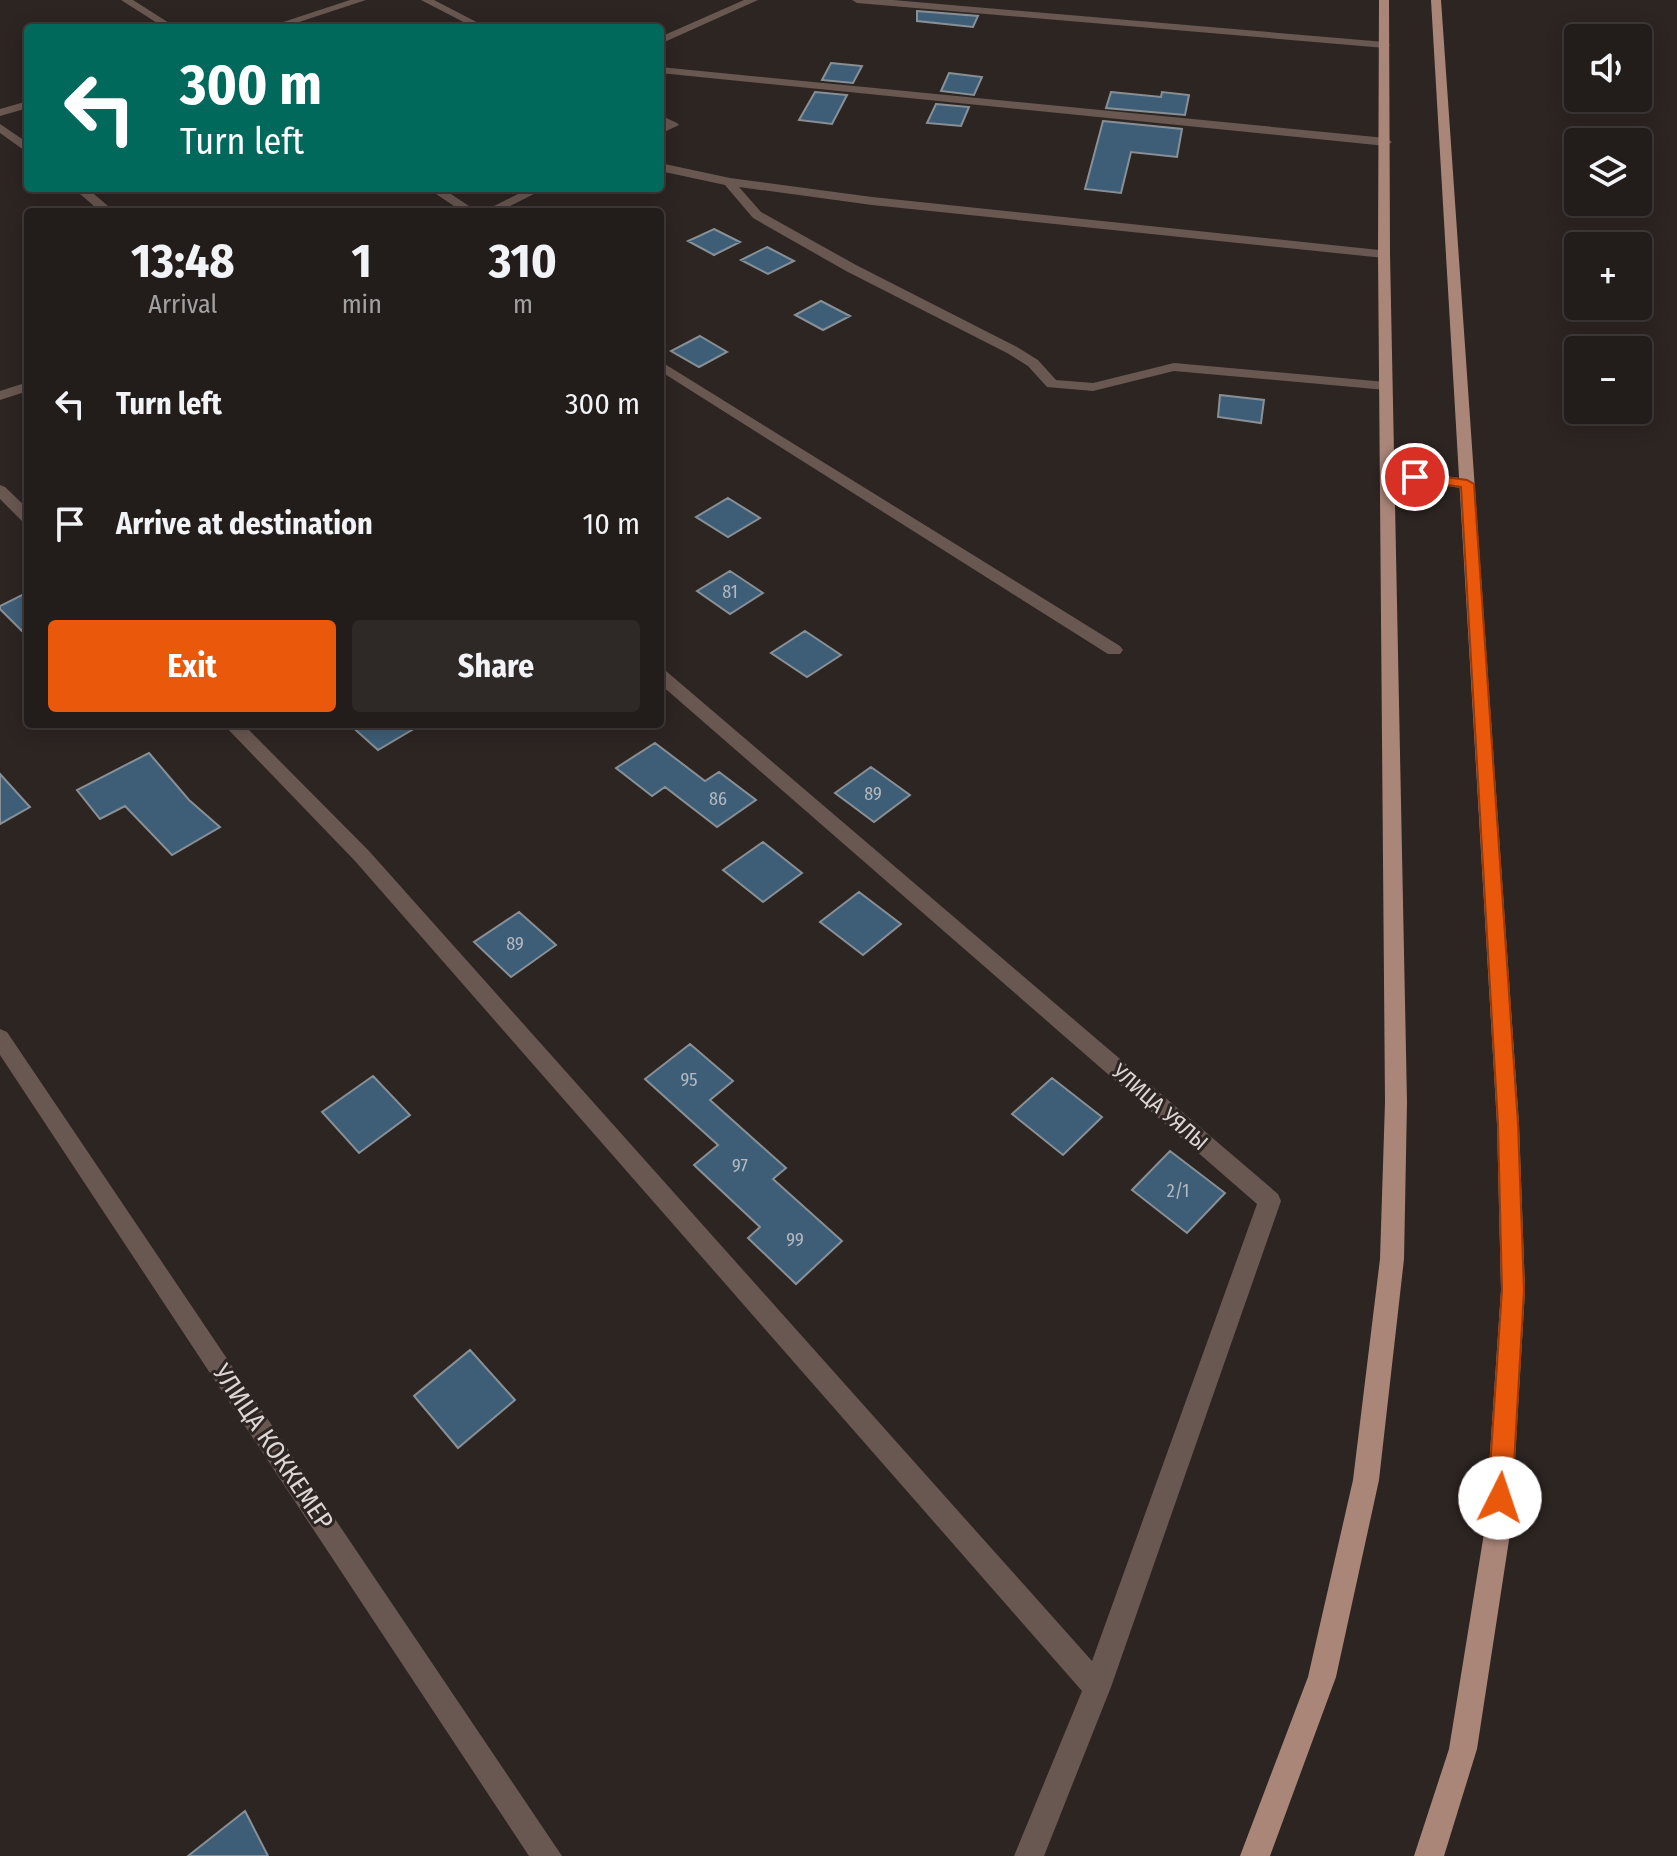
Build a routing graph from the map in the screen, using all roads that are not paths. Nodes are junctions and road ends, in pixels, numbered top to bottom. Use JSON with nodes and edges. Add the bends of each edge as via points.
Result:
{"nodes":[{"id":1,"x":126,"y":0,"type":"edge"},
{"id":2,"x":361,"y":0,"type":"edge"},
{"id":3,"x":426,"y":0,"type":"edge"},
{"id":4,"x":459,"y":0,"type":"edge"},
{"id":5,"x":753,"y":0,"type":"edge"},
{"id":6,"x":857,"y":0,"type":"edge"},
{"id":7,"x":1384,"y":0,"type":"edge"},
{"id":8,"x":1436,"y":0,"type":"edge"},
{"id":9,"x":440,"y":7,"type":"junction"},
{"id":10,"x":165,"y":24,"type":"edge"},
{"id":11,"x":283,"y":24,"type":"edge"},
{"id":12,"x":475,"y":24,"type":"edge"},
{"id":13,"x":664,"y":39,"type":"edge"},
{"id":14,"x":1385,"y":45,"type":"junction"},
{"id":15,"x":664,"y":70,"type":"edge"},
{"id":16,"x":24,"y":105,"type":"edge"},
{"id":17,"x":0,"y":113,"type":"edge"},
{"id":18,"x":664,"y":120,"type":"edge"},
{"id":19,"x":0,"y":127,"type":"edge"},
{"id":20,"x":664,"y":129,"type":"edge"},
{"id":21,"x":1386,"y":142,"type":"junction"},
{"id":22,"x":24,"y":146,"type":"edge"},
{"id":23,"x":664,"y":168,"type":"edge"},
{"id":24,"x":730,"y":182,"type":"junction"},
{"id":25,"x":84,"y":192,"type":"edge"},
{"id":26,"x":440,"y":192,"type":"edge"},
{"id":27,"x":531,"y":192,"type":"edge"},
{"id":28,"x":104,"y":208,"type":"edge"},
{"id":29,"x":466,"y":208,"type":"edge"},
{"id":30,"x":497,"y":208,"type":"edge"},
{"id":31,"x":1384,"y":254,"type":"junction"},
{"id":32,"x":664,"y":368,"type":"edge"},
{"id":33,"x":1386,"y":386,"type":"junction"},
{"id":34,"x":24,"y":387,"type":"edge"},
{"id":35,"x":0,"y":396,"type":"edge"},
{"id":36,"x":1389,"y":473,"type":"junction"},
{"id":37,"x":1467,"y":484,"type":"junction"},
{"id":38,"x":0,"y":490,"type":"edge"},
{"id":39,"x":24,"y":514,"type":"edge"},
{"id":40,"x":1114,"y":650,"type":"dead end"},
{"id":41,"x":664,"y":678,"type":"edge"},
{"id":42,"x":236,"y":728,"type":"edge"},
{"id":43,"x":0,"y":1038,"type":"edge"},
{"id":44,"x":1097,"y":1687,"type":"junction"},
{"id":45,"x":547,"y":1856,"type":"edge"},
{"id":46,"x":1029,"y":1856,"type":"edge"},
{"id":47,"x":1255,"y":1856,"type":"edge"},
{"id":48,"x":1429,"y":1856,"type":"edge"}],
"edges":[{"from":1,"to":10,"type":"street"},
{"from":2,"to":11,"type":"street"},
{"from":3,"to":9,"type":"street"},
{"from":4,"to":9,"type":"street"},
{"from":5,"to":13,"type":"street"},
{"from":6,"to":14,"type":"street"},
{"from":7,"to":14,"type":"main road"},
{"from":8,"to":37,"type":"main road"},
{"from":9,"to":12,"type":"street"},
{"from":14,"to":21,"type":"main road"},
{"from":15,"to":21,"type":"street"},
{"from":16,"to":17,"type":"street"},
{"from":18,"to":20,"type":"street","via":[[673,125]]},
{"from":19,"to":22,"type":"street"},
{"from":21,"to":31,"type":"main road"},
{"from":23,"to":24,"type":"street"},
{"from":24,"to":31,"type":"street"},
{"from":24,"to":33,"type":"street","via":[[757,215],[1012,350],[1052,384],[1093,387],[1174,367]]},
{"from":25,"to":28,"type":"street"},
{"from":26,"to":29,"type":"street"},
{"from":27,"to":30,"type":"street"},
{"from":31,"to":33,"type":"main road"},
{"from":32,"to":40,"type":"street"},
{"from":33,"to":36,"type":"main road"},
{"from":34,"to":35,"type":"street"},
{"from":36,"to":37,"type":"main road"},
{"from":36,"to":47,"type":"main road","via":[[1396,1102],[1392,1259],[1366,1480],[1322,1677]]},
{"from":37,"to":48,"type":"main road","via":[[1508,1124],[1513,1290],[1498,1527],[1463,1749]]},
{"from":38,"to":39,"type":"street"},
{"from":41,"to":44,"type":"street","name":"УЛИЦА УЯЛЫ","via":[[1270,1201]]},
{"from":42,"to":44,"type":"street","via":[[362,856]]},
{"from":43,"to":45,"type":"street","name":"УЛИЦА КОККЕМЕР"},
{"from":44,"to":46,"type":"street"}]}
